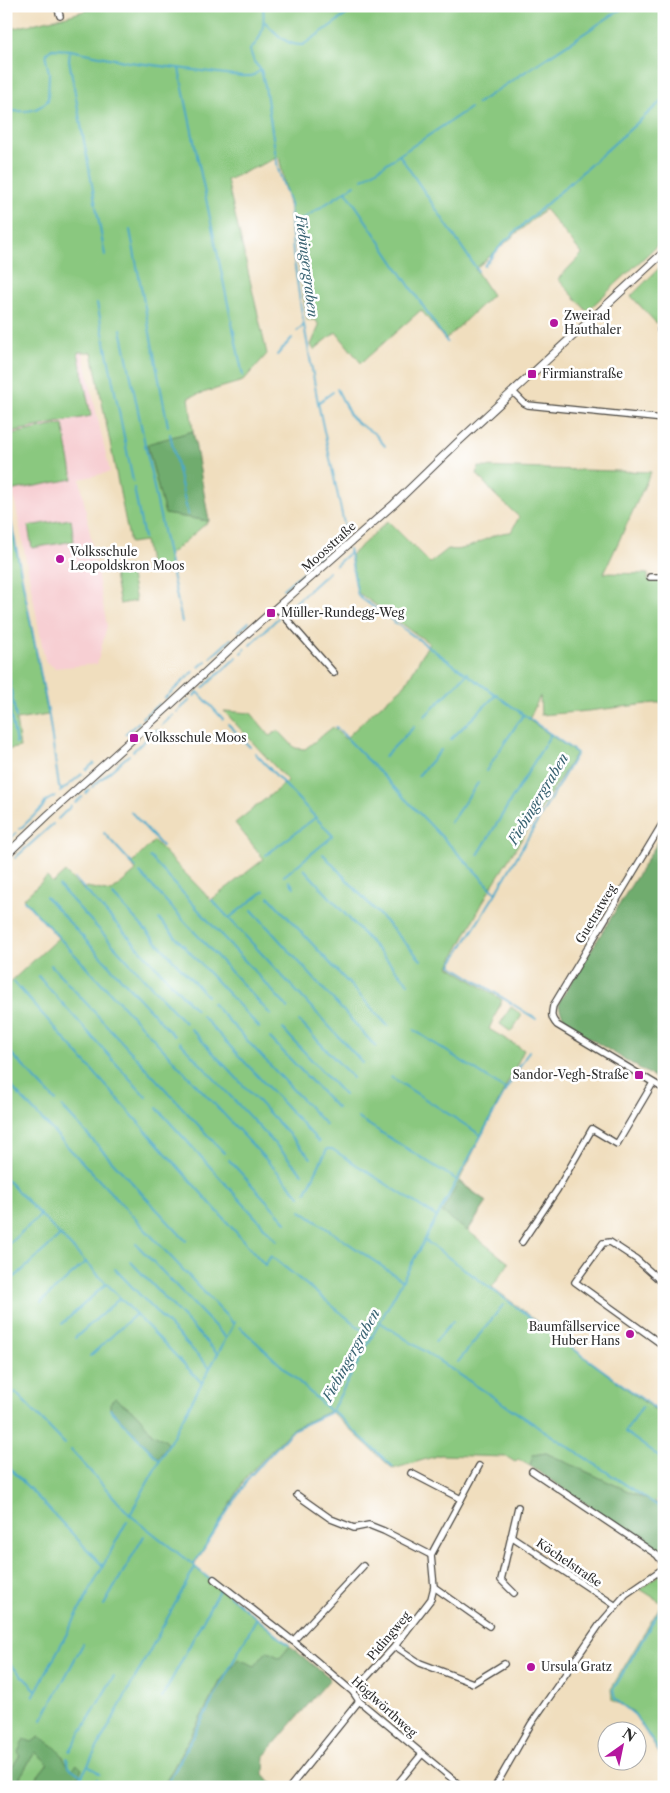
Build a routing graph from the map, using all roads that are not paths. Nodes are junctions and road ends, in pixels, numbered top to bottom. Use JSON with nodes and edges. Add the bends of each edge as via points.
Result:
{"nodes":[{"id":1,"x":57,"y":6,"type":"edge"},
{"id":2,"x":59,"y":15,"type":"dead end"},
{"id":3,"x":664,"y":252,"type":"edge"},
{"id":4,"x":513,"y":392,"type":"junction"},
{"id":5,"x":664,"y":419,"type":"edge"},
{"id":6,"x":650,"y":577,"type":"dead end"},
{"id":7,"x":664,"y":577,"type":"edge"},
{"id":8,"x":277,"y":608,"type":"junction"},
{"id":9,"x":334,"y":673,"type":"dead end"},
{"id":10,"x":663,"y":823,"type":"edge"},
{"id":11,"x":6,"y":855,"type":"edge"},
{"id":12,"x":653,"y":1083,"type":"junction"},
{"id":13,"x":664,"y":1090,"type":"edge"},
{"id":14,"x":522,"y":1242,"type":"dead end"},
{"id":15,"x":664,"y":1284,"type":"edge"},
{"id":16,"x":664,"y":1346,"type":"edge"},
{"id":17,"x":479,"y":1466,"type":"dead end"},
{"id":18,"x":532,"y":1471,"type":"dead end"},
{"id":19,"x":411,"y":1473,"type":"dead end"},
{"id":20,"x":297,"y":1495,"type":"dead end"},
{"id":21,"x":461,"y":1499,"type":"junction"},
{"id":22,"x":518,"y":1507,"type":"dead end"},
{"id":23,"x":511,"y":1536,"type":"junction"},
{"id":24,"x":431,"y":1555,"type":"junction"},
{"id":25,"x":664,"y":1564,"type":"edge"},
{"id":26,"x":363,"y":1566,"type":"dead end"},
{"id":27,"x":664,"y":1568,"type":"edge"},
{"id":28,"x":214,"y":1579,"type":"dead end"},
{"id":29,"x":434,"y":1587,"type":"junction"},
{"id":30,"x":514,"y":1593,"type":"dead end"},
{"id":31,"x":616,"y":1606,"type":"junction"},
{"id":32,"x":489,"y":1626,"type":"dead end"},
{"id":33,"x":293,"y":1641,"type":"junction"},
{"id":34,"x":395,"y":1646,"type":"junction"},
{"id":35,"x":504,"y":1664,"type":"dead end"},
{"id":36,"x":353,"y":1692,"type":"junction"},
{"id":37,"x":359,"y":1701,"type":"junction"},
{"id":38,"x":422,"y":1754,"type":"junction"},
{"id":39,"x":290,"y":1787,"type":"edge"},
{"id":40,"x":395,"y":1787,"type":"edge"},
{"id":41,"x":462,"y":1787,"type":"edge"},
{"id":42,"x":495,"y":1787,"type":"edge"}],
"edges":[{"from":1,"to":2,"type":"street"},
{"from":3,"to":4,"type":"street","name":"Moosstraße"},
{"from":4,"to":5,"type":"street","via":[[528,405]]},
{"from":4,"to":8,"type":"street","name":"Moosstraße"},
{"from":6,"to":7,"type":"street"},
{"from":8,"to":9,"type":"street"},
{"from":8,"to":11,"type":"street","name":"Moosstraße"},
{"from":10,"to":12,"type":"street","name":"Guetratweg","via":[[553,1006],[552,1019]]},
{"from":12,"to":13,"type":"street"},
{"from":12,"to":14,"type":"street","via":[[617,1144],[592,1129]]},
{"from":15,"to":16,"type":"street","via":[[636,1258],[610,1242],[603,1243],[575,1282]]},
{"from":17,"to":21,"type":"street"},
{"from":18,"to":25,"type":"street","via":[[657,1555]]},
{"from":19,"to":21,"type":"street"},
{"from":20,"to":24,"type":"street","via":[[331,1519],[354,1528],[370,1525]]},
{"from":21,"to":24,"type":"street"},
{"from":22,"to":23,"type":"street"},
{"from":23,"to":30,"type":"street","via":[[501,1580]]},
{"from":23,"to":31,"type":"street","name":"Köchelstraße"},
{"from":24,"to":29,"type":"street","name":"Pidingweg"},
{"from":26,"to":33,"type":"street"},
{"from":27,"to":31,"type":"street","via":[[626,1594]]},
{"from":28,"to":33,"type":"street","name":"Höglwörthweg"},
{"from":29,"to":32,"type":"street"},
{"from":29,"to":34,"type":"street","name":"Pidingweg","via":[[431,1599]]},
{"from":31,"to":42,"type":"street","via":[[561,1678]]},
{"from":33,"to":36,"type":"street","name":"Höglwörthweg"},
{"from":34,"to":35,"type":"street","via":[[420,1663],[473,1683]]},
{"from":34,"to":36,"type":"street","name":"Pidingweg"},
{"from":36,"to":37,"type":"street","name":"Höglwörthweg"},
{"from":37,"to":38,"type":"street","name":"Höglwörthweg"},
{"from":37,"to":39,"type":"street"},
{"from":38,"to":40,"type":"street"},
{"from":38,"to":41,"type":"street","name":"Höglwörthweg"}]}
